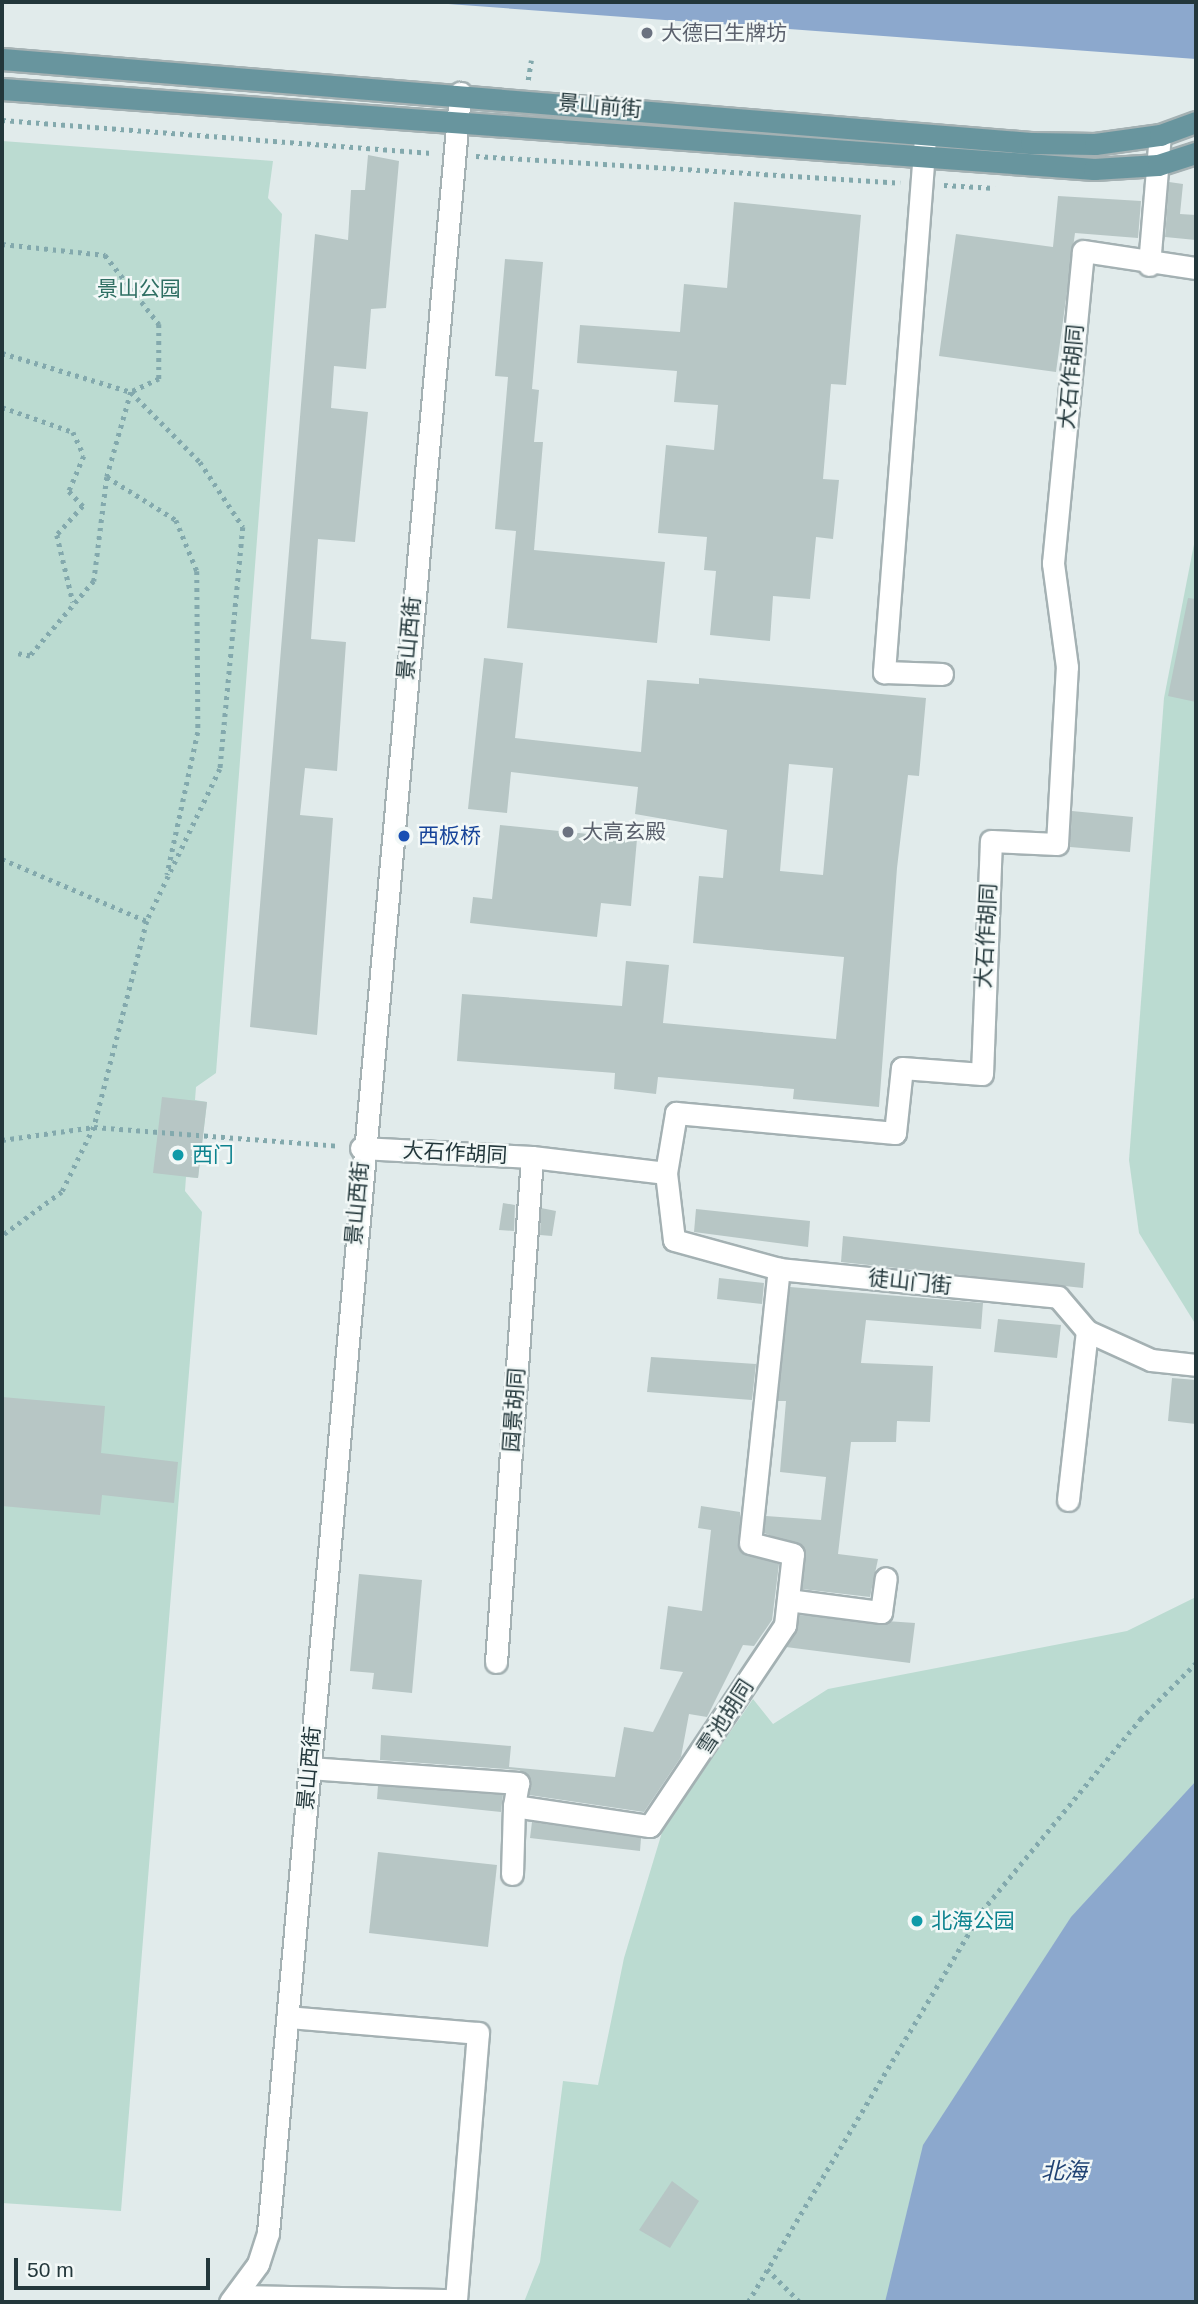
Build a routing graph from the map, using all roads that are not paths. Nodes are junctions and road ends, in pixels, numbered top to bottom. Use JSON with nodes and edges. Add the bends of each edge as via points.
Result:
{"nodes":[{"id":1,"x":2,"y":59,"type":"edge"},
{"id":2,"x":2,"y":89,"type":"edge"},
{"id":3,"x":460,"y":93,"type":"junction"},
{"id":4,"x":457,"y":121,"type":"junction"},
{"id":5,"x":1196,"y":122,"type":"edge"},
{"id":6,"x":926,"y":134,"type":"junction"},
{"id":7,"x":1160,"y":135,"type":"junction"},
{"id":8,"x":1196,"y":153,"type":"edge"},
{"id":9,"x":925,"y":156,"type":"junction"},
{"id":10,"x":1157,"y":164,"type":"junction"},
{"id":11,"x":1149,"y":265,"type":"junction"},
{"id":12,"x":1196,"y":268,"type":"edge"},
{"id":13,"x":942,"y":674,"type":"dead end"},
{"id":14,"x":361,"y":1148,"type":"junction"},
{"id":15,"x":532,"y":1157,"type":"junction"},
{"id":16,"x":666,"y":1173,"type":"junction"},
{"id":17,"x":779,"y":1269,"type":"junction"},
{"id":18,"x":1087,"y":1331,"type":"junction"},
{"id":19,"x":1196,"y":1364,"type":"edge"},
{"id":20,"x":1068,"y":1500,"type":"dead end"},
{"id":21,"x":886,"y":1578,"type":"dead end"},
{"id":22,"x":788,"y":1600,"type":"junction"},
{"id":23,"x":496,"y":1662,"type":"dead end"},
{"id":24,"x":309,"y":1768,"type":"junction"},
{"id":25,"x":514,"y":1806,"type":"junction"},
{"id":26,"x":512,"y":1874,"type":"dead end"},
{"id":27,"x":288,"y":2017,"type":"junction"},
{"id":28,"x":234,"y":2299,"type":"edge"}],
"edges":[{"from":1,"to":3,"type":"main road","name":"景山前街"},
{"from":2,"to":4,"type":"main road","name":"景山前街"},
{"from":3,"to":4,"type":"street","name":"景山西街"},
{"from":3,"to":6,"type":"main road","name":"景山前街"},
{"from":4,"to":9,"type":"main road","name":"景山前街"},
{"from":4,"to":14,"type":"street","name":"景山西街"},
{"from":5,"to":7,"type":"main road","name":"景山前街"},
{"from":6,"to":7,"type":"main road","name":"景山前街","via":[[1095,144]]},
{"from":6,"to":9,"type":"street"},
{"from":7,"to":10,"type":"street"},
{"from":8,"to":10,"type":"main road","name":"景山前街"},
{"from":9,"to":10,"type":"main road","name":"景山前街","via":[[1094,169]]},
{"from":9,"to":13,"type":"street","via":[[884,672]]},
{"from":10,"to":11,"type":"street"},
{"from":11,"to":12,"type":"street","name":"大石作胡同"},
{"from":11,"to":16,"type":"street","name":"大石作胡同","via":[[1083,251],[1053,563],[1067,667],[1057,844],[991,841],[982,1074],[902,1068],[895,1133],[676,1113]]},
{"from":14,"to":15,"type":"street","name":"大石作胡同"},
{"from":14,"to":24,"type":"street","name":"景山西街"},
{"from":15,"to":16,"type":"street","name":"大石作胡同"},
{"from":15,"to":23,"type":"street","name":"园景胡同"},
{"from":16,"to":17,"type":"street","name":"徒山门街","via":[[674,1240]]},
{"from":17,"to":18,"type":"street","name":"徒山门街","via":[[1058,1297]]},
{"from":17,"to":22,"type":"street","name":"雪池胡同","via":[[750,1543],[793,1554]]},
{"from":18,"to":19,"type":"street","name":"徒山门街","via":[[1151,1360]]},
{"from":18,"to":20,"type":"street"},
{"from":21,"to":22,"type":"street","via":[[881,1612]]},
{"from":22,"to":25,"type":"street","name":"雪池胡同","via":[[785,1625],[650,1825]]},
{"from":24,"to":25,"type":"street","via":[[518,1783]]},
{"from":24,"to":27,"type":"street","name":"景山西街"},
{"from":25,"to":26,"type":"street"},
{"from":27,"to":28,"type":"street","name":"景山西街","via":[[268,2233]]},
{"from":27,"to":28,"type":"street","via":[[478,2033],[456,2300]]}]}
